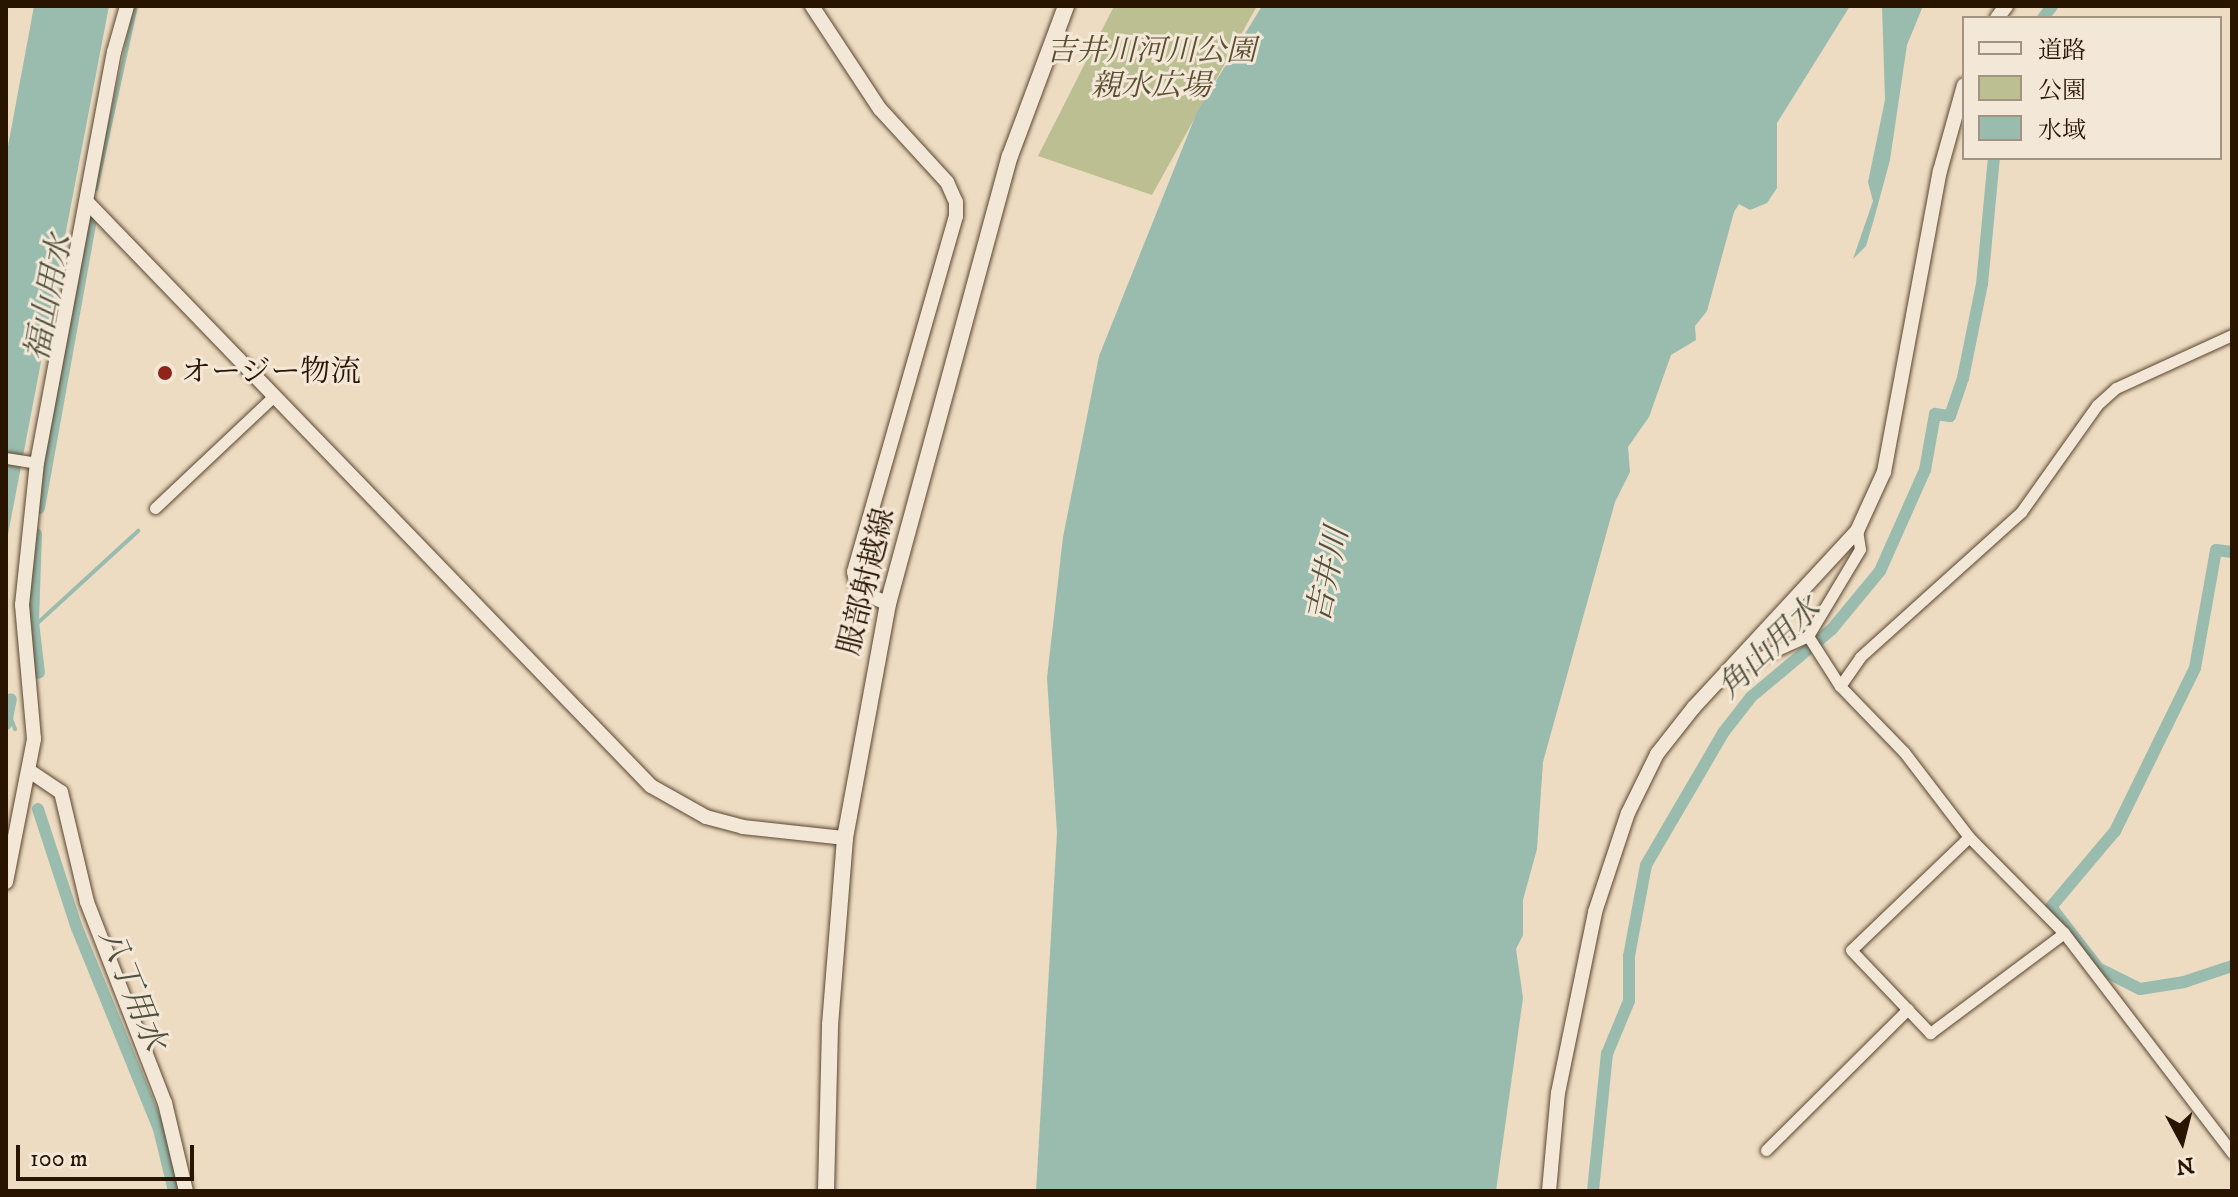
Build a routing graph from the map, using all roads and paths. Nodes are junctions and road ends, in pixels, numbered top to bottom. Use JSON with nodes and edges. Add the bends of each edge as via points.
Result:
{"nodes":[{"id":1,"x":127,"y":6,"type":"edge"},
{"id":2,"x":812,"y":6,"type":"edge"},
{"id":3,"x":1066,"y":6,"type":"edge"},
{"id":4,"x":1962,"y":92,"type":"edge"},
{"id":5,"x":87,"y":202,"type":"junction"},
{"id":6,"x":2232,"y":335,"type":"edge"},
{"id":7,"x":274,"y":396,"type":"junction"},
{"id":8,"x":6,"y":458,"type":"edge"},
{"id":9,"x":33,"y":462,"type":"junction"},
{"id":10,"x":155,"y":508,"type":"dead end"},
{"id":11,"x":1857,"y":531,"type":"junction"},
{"id":12,"x":888,"y":604,"type":"junction"},
{"id":13,"x":1808,"y":636,"type":"junction"},
{"id":14,"x":1732,"y":664,"type":"junction"},
{"id":15,"x":1840,"y":686,"type":"junction"},
{"id":16,"x":31,"y":772,"type":"junction"},
{"id":17,"x":1969,"y":837,"type":"junction"},
{"id":18,"x":845,"y":838,"type":"junction"},
{"id":19,"x":6,"y":882,"type":"edge"},
{"id":20,"x":2064,"y":933,"type":"junction"},
{"id":21,"x":1908,"y":1009,"type":"junction"},
{"id":22,"x":1766,"y":1150,"type":"dead end"},
{"id":23,"x":2232,"y":1153,"type":"edge"},
{"id":24,"x":186,"y":1191,"type":"edge"},
{"id":25,"x":826,"y":1191,"type":"edge"},
{"id":26,"x":1549,"y":1191,"type":"edge"}],
"edges":[{"from":1,"to":5,"type":"street"},
{"from":2,"to":12,"type":"street","via":[[880,109],[947,182],[956,202],[854,572],[858,590]]},
{"from":3,"to":12,"type":"main road","name":"服部射越線","via":[[1010,156]]},
{"from":4,"to":11,"type":"street","via":[[1940,171],[1890,450]]},
{"from":5,"to":7,"type":"street"},
{"from":5,"to":9,"type":"street"},
{"from":6,"to":15,"type":"street","via":[[2116,388],[2097,405],[2021,512],[1860,657]]},
{"from":7,"to":10,"type":"street"},
{"from":7,"to":18,"type":"street","via":[[651,786],[706,817],[743,827]]},
{"from":8,"to":9,"type":"street"},
{"from":9,"to":16,"type":"street","via":[[22,605],[34,739]]},
{"from":11,"to":13,"type":"street","via":[[1860,549]]},
{"from":11,"to":14,"type":"street"},
{"from":12,"to":18,"type":"main road","name":"服部射越線"},
{"from":13,"to":14,"type":"street","via":[[1748,663]]},
{"from":13,"to":15,"type":"street"},
{"from":14,"to":26,"type":"street","via":[[1657,754],[1611,857],[1558,1093]]},
{"from":15,"to":17,"type":"street","via":[[1904,752]]},
{"from":16,"to":19,"type":"street"},
{"from":16,"to":24,"type":"street","via":[[52,781],[61,792],[87,902],[165,1103]]},
{"from":17,"to":20,"type":"street"},
{"from":17,"to":21,"type":"street","via":[[1851,950]]},
{"from":18,"to":25,"type":"main road","name":"服部射越線","via":[[830,1025]]},
{"from":20,"to":21,"type":"street","via":[[1930,1033]]},
{"from":20,"to":23,"type":"street"},
{"from":21,"to":22,"type":"street"}]}
